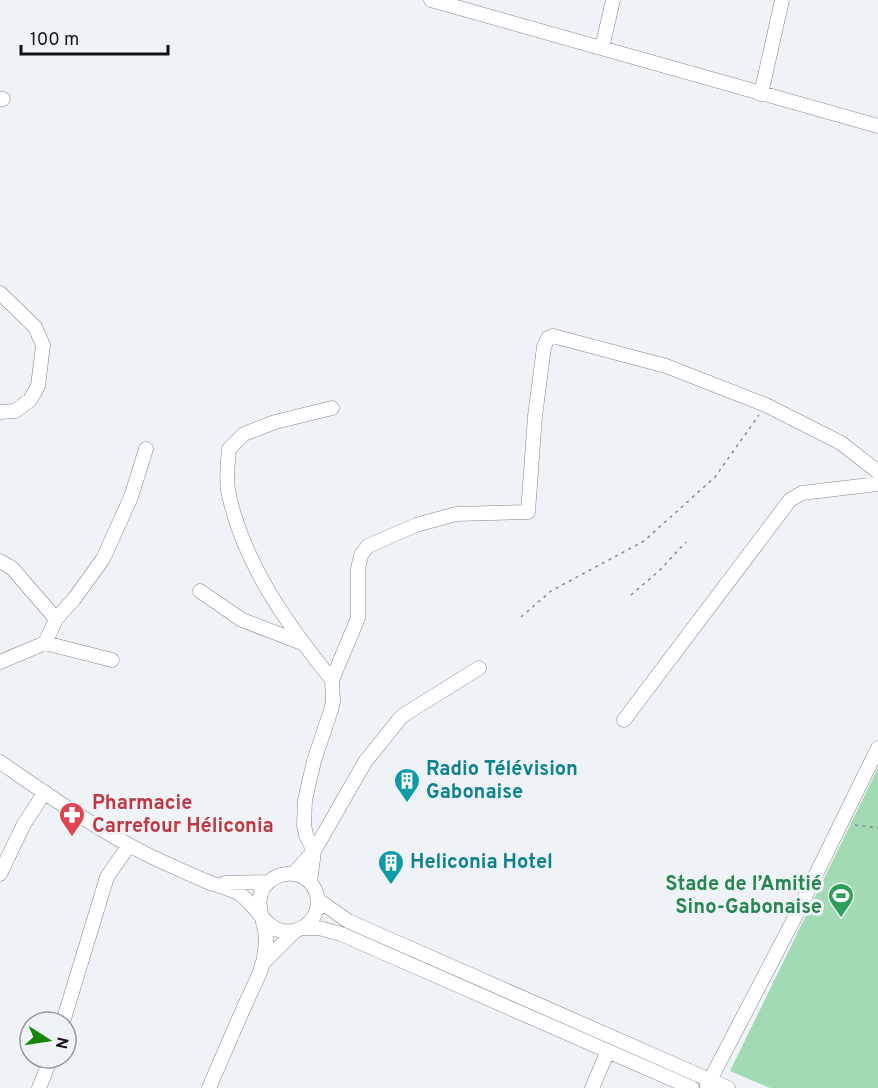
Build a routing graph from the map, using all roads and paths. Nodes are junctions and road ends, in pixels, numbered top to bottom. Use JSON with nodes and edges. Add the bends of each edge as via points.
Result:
{"nodes":[{"id":1,"x":613,"y":0,"type":"edge"},
{"id":2,"x":782,"y":0,"type":"edge"},
{"id":3,"x":438,"y":1,"type":"edge"},
{"id":4,"x":602,"y":48,"type":"junction"},
{"id":5,"x":761,"y":94,"type":"junction"},
{"id":6,"x":878,"y":126,"type":"edge"},
{"id":7,"x":0,"y":293,"type":"edge"},
{"id":8,"x":766,"y":405,"type":"junction"},
{"id":9,"x":332,"y":408,"type":"dead end"},
{"id":10,"x":0,"y":412,"type":"edge"},
{"id":11,"x":146,"y":449,"type":"dead end"},
{"id":12,"x":878,"y":472,"type":"edge"},
{"id":13,"x":878,"y":484,"type":"edge"},
{"id":14,"x":686,"y":542,"type":"dead end"},
{"id":15,"x":0,"y":561,"type":"edge"},
{"id":16,"x":200,"y":591,"type":"dead end"},
{"id":17,"x":631,"y":595,"type":"dead end"},
{"id":18,"x":521,"y":617,"type":"dead end"},
{"id":19,"x":56,"y":619,"type":"junction"},
{"id":20,"x":45,"y":643,"type":"junction"},
{"id":21,"x":303,"y":644,"type":"junction"},
{"id":22,"x":112,"y":660,"type":"dead end"},
{"id":23,"x":0,"y":662,"type":"edge"},
{"id":24,"x":479,"y":668,"type":"dead end"},
{"id":25,"x":332,"y":680,"type":"junction"},
{"id":26,"x":624,"y":720,"type":"dead end"},
{"id":27,"x":878,"y":748,"type":"edge"},
{"id":28,"x":0,"y":762,"type":"edge"},
{"id":29,"x":45,"y":792,"type":"junction"},
{"id":30,"x":842,"y":824,"type":"junction"},
{"id":31,"x":878,"y":828,"type":"edge"},
{"id":32,"x":129,"y":845,"type":"junction"},
{"id":33,"x":314,"y":851,"type":"junction"},
{"id":34,"x":0,"y":874,"type":"edge"},
{"id":35,"x":293,"y":874,"type":"junction"},
{"id":36,"x":208,"y":882,"type":"junction"},
{"id":37,"x":269,"y":882,"type":"junction"},
{"id":38,"x":310,"y":882,"type":"junction"},
{"id":39,"x":318,"y":900,"type":"junction"},
{"id":40,"x":262,"y":915,"type":"junction"},
{"id":41,"x":299,"y":930,"type":"junction"},
{"id":42,"x":262,"y":964,"type":"junction"},
{"id":43,"x":67,"y":1010,"type":"edge"},
{"id":44,"x":608,"y":1051,"type":"junction"},
{"id":45,"x":46,"y":1070,"type":"edge"},
{"id":46,"x":708,"y":1084,"type":"edge"},
{"id":47,"x":39,"y":1088,"type":"edge"},
{"id":48,"x":209,"y":1088,"type":"edge"},
{"id":49,"x":592,"y":1088,"type":"edge"},
{"id":50,"x":692,"y":1088,"type":"edge"},
{"id":51,"x":728,"y":1088,"type":"edge"}],
"edges":[{"from":1,"to":4,"type":"street"},
{"from":2,"to":5,"type":"street"},
{"from":3,"to":4,"type":"street"},
{"from":4,"to":5,"type":"street"},
{"from":5,"to":6,"type":"street"},
{"from":7,"to":10,"type":"street","via":[[35,327],[43,345],[38,386],[30,400],[15,411]]},
{"from":8,"to":12,"type":"street","via":[[841,443]]},
{"from":8,"to":18,"type":"path","via":[[715,477],[644,541],[551,591]]},
{"from":8,"to":25,"type":"street","via":[[666,366],[553,336],[548,338],[535,416],[528,512],[456,514],[416,525],[368,546],[358,568],[358,618]]},
{"from":9,"to":21,"type":"street","via":[[244,434],[229,449],[228,489],[239,527],[255,567]]},
{"from":11,"to":19,"type":"street","via":[[131,497],[103,559]]},
{"from":13,"to":26,"type":"street","via":[[801,493],[790,500]]},
{"from":14,"to":17,"type":"path"},
{"from":15,"to":19,"type":"street","via":[[12,568]]},
{"from":16,"to":21,"type":"street","via":[[242,620]]},
{"from":19,"to":20,"type":"street"},
{"from":20,"to":22,"type":"street"},
{"from":20,"to":23,"type":"street"},
{"from":21,"to":25,"type":"street"},
{"from":24,"to":33,"type":"street","via":[[402,716],[365,762]]},
{"from":25,"to":33,"type":"street","via":[[331,710],[304,800],[306,836]]},
{"from":27,"to":30,"type":"street"},
{"from":28,"to":29,"type":"street"},
{"from":29,"to":32,"type":"street"},
{"from":29,"to":34,"type":"street","via":[[24,824]]},
{"from":30,"to":31,"type":"path"},
{"from":30,"to":46,"type":"street"},
{"from":32,"to":36,"type":"street"},
{"from":32,"to":43,"type":"street","via":[[107,877]]},
{"from":33,"to":35,"type":"street"},
{"from":33,"to":38,"type":"street"},
{"from":35,"to":37,"type":"street","via":[[279,875]]},
{"from":35,"to":38,"type":"street"},
{"from":36,"to":37,"type":"street"},
{"from":36,"to":40,"type":"street","via":[[238,892]]},
{"from":37,"to":40,"type":"street","via":[[261,893]]},
{"from":38,"to":39,"type":"street"},
{"from":39,"to":41,"type":"street","via":[[316,914]]},
{"from":39,"to":46,"type":"street","via":[[348,921]]},
{"from":40,"to":41,"type":"street","via":[[278,930]]},
{"from":40,"to":42,"type":"street","via":[[266,939]]},
{"from":41,"to":42,"type":"street"},
{"from":41,"to":44,"type":"street","via":[[319,928],[341,934]]},
{"from":42,"to":48,"type":"street"},
{"from":44,"to":49,"type":"street"},
{"from":44,"to":50,"type":"street"},
{"from":45,"to":47,"type":"street"},
{"from":46,"to":51,"type":"street"}]}
